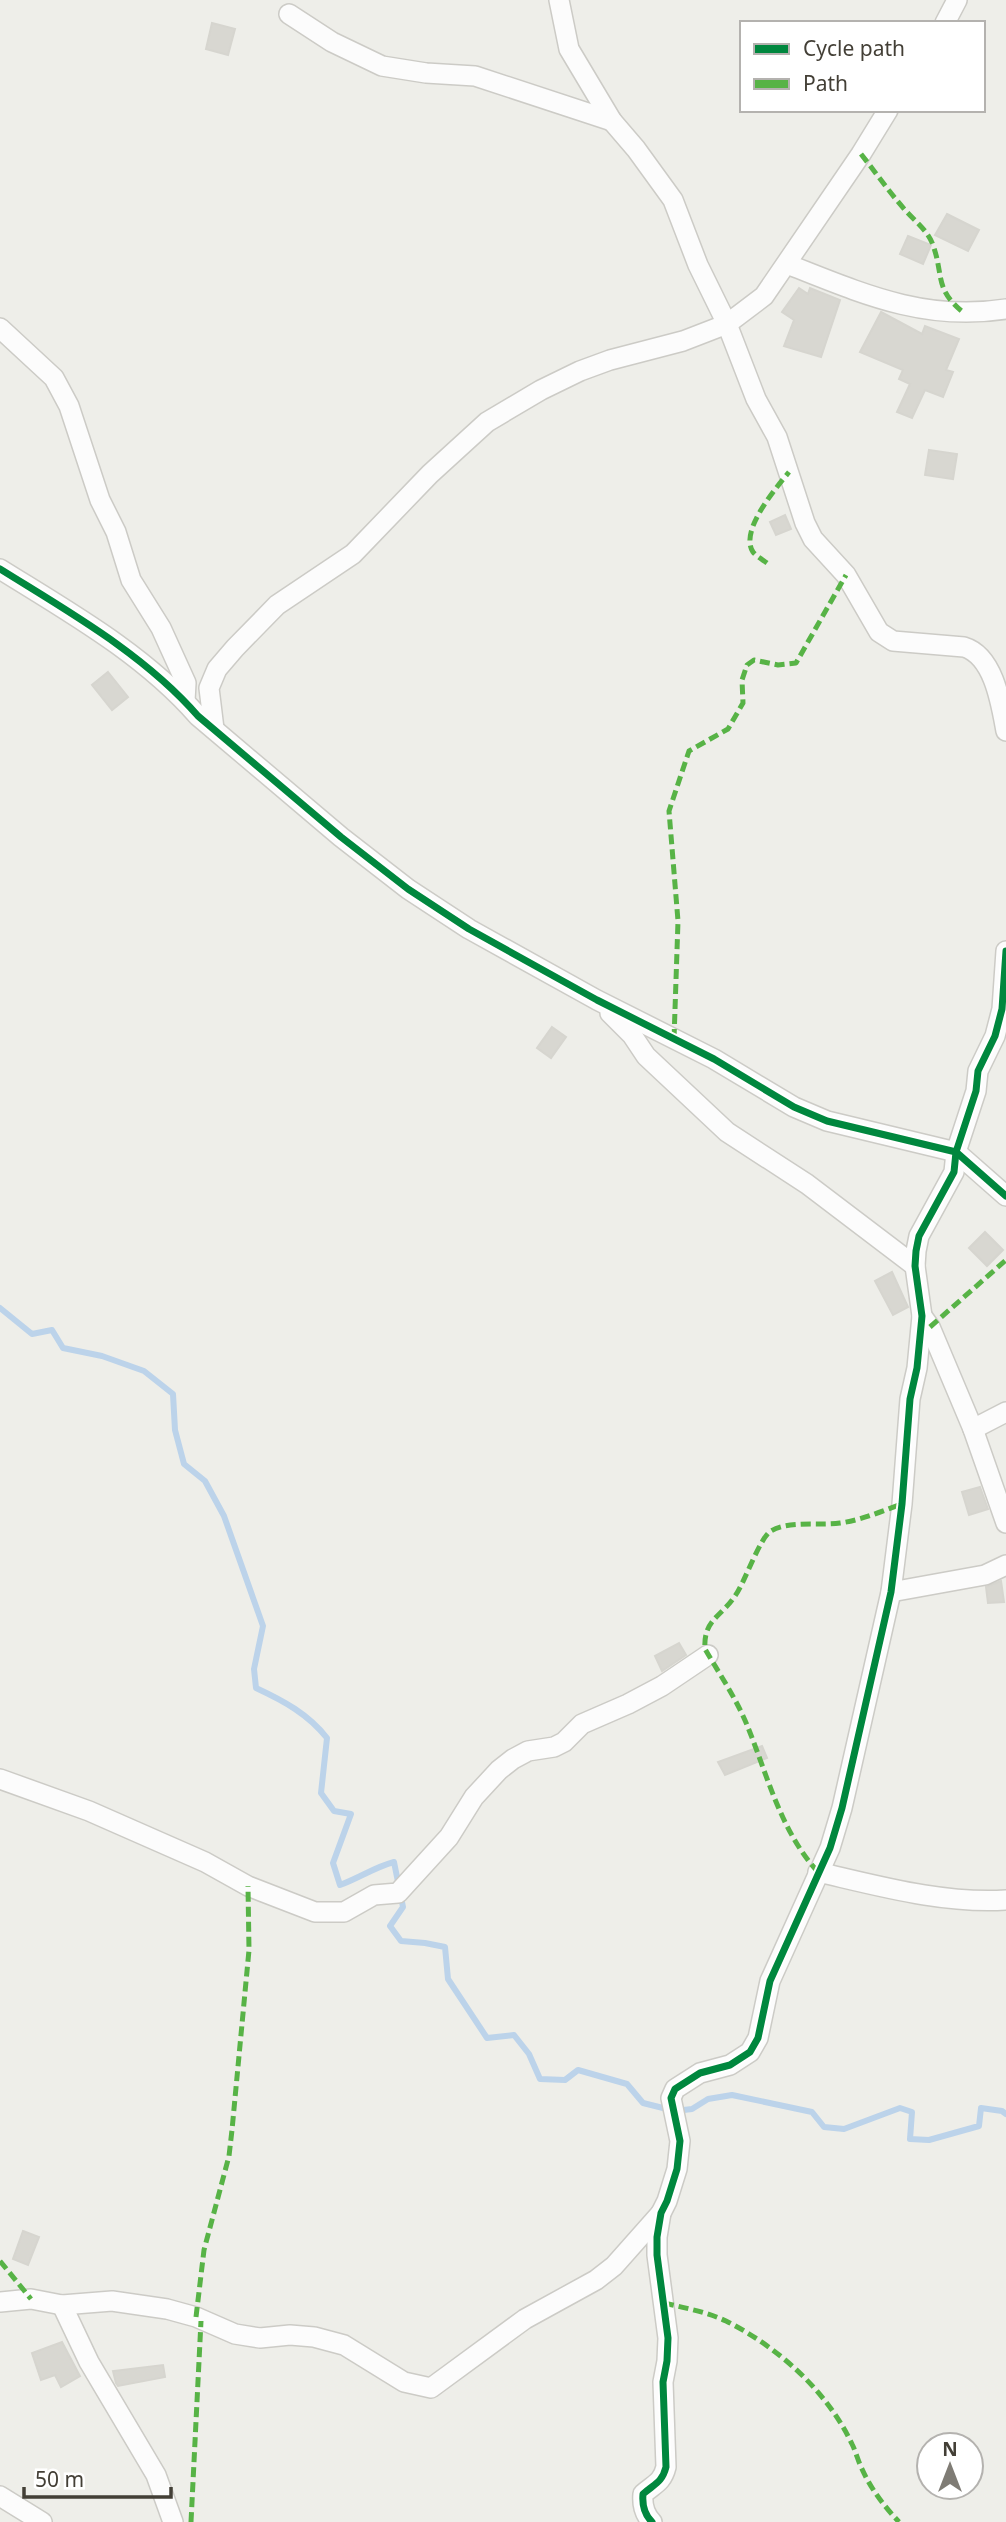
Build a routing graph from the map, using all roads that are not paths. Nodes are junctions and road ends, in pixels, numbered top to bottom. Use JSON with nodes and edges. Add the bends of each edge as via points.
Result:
{"nodes":[{"id":1,"x":559,"y":0,"type":"edge"},
{"id":2,"x":957,"y":0,"type":"edge"},
{"id":3,"x":289,"y":14,"type":"dead end"},
{"id":4,"x":946,"y":21,"type":"edge"},
{"id":5,"x":887,"y":112,"type":"edge"},
{"id":6,"x":612,"y":121,"type":"junction"},
{"id":7,"x":787,"y":264,"type":"junction"},
{"id":8,"x":1006,"y":309,"type":"edge"},
{"id":9,"x":727,"y":324,"type":"junction"},
{"id":10,"x":0,"y":328,"type":"edge"},
{"id":11,"x":0,"y":569,"type":"edge"},
{"id":12,"x":185,"y":701,"type":"junction"},
{"id":13,"x":214,"y":729,"type":"junction"},
{"id":14,"x":1006,"y":731,"type":"edge"},
{"id":15,"x":1006,"y":951,"type":"edge"},
{"id":16,"x":597,"y":1000,"type":"junction"},
{"id":17,"x":956,"y":1152,"type":"junction"},
{"id":18,"x":1006,"y":1196,"type":"edge"},
{"id":19,"x":915,"y":1266,"type":"junction"},
{"id":20,"x":922,"y":1316,"type":"junction"},
{"id":21,"x":1006,"y":1412,"type":"edge"},
{"id":22,"x":973,"y":1429,"type":"junction"},
{"id":23,"x":1006,"y":1523,"type":"edge"},
{"id":24,"x":1006,"y":1564,"type":"edge"},
{"id":25,"x":891,"y":1592,"type":"junction"},
{"id":26,"x":708,"y":1655,"type":"dead end"},
{"id":27,"x":0,"y":1779,"type":"edge"},
{"id":28,"x":818,"y":1872,"type":"junction"},
{"id":29,"x":1006,"y":1900,"type":"edge"},
{"id":30,"x":661,"y":2213,"type":"junction"},
{"id":31,"x":0,"y":2302,"type":"edge"},
{"id":32,"x":62,"y":2305,"type":"junction"},
{"id":33,"x":0,"y":2497,"type":"edge"},
{"id":34,"x":42,"y":2522,"type":"edge"},
{"id":35,"x":173,"y":2522,"type":"edge"},
{"id":36,"x":652,"y":2522,"type":"edge"}],
"edges":[{"from":1,"to":6,"type":"street","via":[[569,50]]},
{"from":2,"to":4,"type":"street"},
{"from":3,"to":6,"type":"street","via":[[382,66],[475,76]]},
{"from":5,"to":7,"type":"street"},
{"from":6,"to":9,"type":"street","via":[[673,200]]},
{"from":7,"to":8,"type":"street","via":[[921,310],[964,313]]},
{"from":7,"to":9,"type":"street","via":[[764,296]]},
{"from":9,"to":13,"type":"street","via":[[580,371],[487,422],[353,554],[277,605],[235,648],[217,669],[209,688]]},
{"from":9,"to":14,"type":"street","via":[[756,399],[777,437],[813,539],[846,575],[879,632],[893,641],[964,647],[982,658]]},
{"from":10,"to":12,"type":"street","via":[[54,378],[69,406],[131,580],[161,628],[186,683]]},
{"from":11,"to":12,"type":"street","via":[[138,659]]},
{"from":12,"to":13,"type":"street"},
{"from":13,"to":16,"type":"street","via":[[408,889],[469,929]]},
{"from":15,"to":17,"type":"street","via":[[1002,1009],[978,1070],[976,1091]]},
{"from":16,"to":17,"type":"street","via":[[714,1059],[805,1112]]},
{"from":16,"to":19,"type":"street","via":[[646,1056],[727,1132],[807,1184]]},
{"from":17,"to":18,"type":"street"},
{"from":17,"to":19,"type":"street","via":[[954,1172],[919,1236]]},
{"from":19,"to":20,"type":"street"},
{"from":20,"to":22,"type":"street"},
{"from":20,"to":25,"type":"street"},
{"from":21,"to":22,"type":"street"},
{"from":22,"to":23,"type":"street"},
{"from":24,"to":25,"type":"street","via":[[985,1575]]},
{"from":25,"to":28,"type":"street","via":[[842,1808]]},
{"from":26,"to":27,"type":"street","via":[[639,1698],[582,1724],[564,1742],[513,1759],[481,1789],[449,1837],[398,1893],[374,1895],[344,1912],[315,1912],[280,1899],[126,1826]]},
{"from":28,"to":29,"type":"street","via":[[942,1897]]},
{"from":28,"to":30,"type":"street","via":[[771,1981],[758,2038],[750,2052],[675,2089],[671,2098],[680,2141],[677,2169]]},
{"from":30,"to":32,"type":"street","via":[[596,2280],[526,2319],[431,2388],[404,2382],[344,2345],[314,2337],[235,2334],[167,2309],[112,2301]]},
{"from":30,"to":36,"type":"street","via":[[657,2255],[668,2338],[663,2382],[666,2468],[659,2484],[643,2494],[646,2515]]},
{"from":31,"to":32,"type":"street","via":[[31,2299]]},
{"from":32,"to":35,"type":"street","via":[[89,2362],[156,2475]]},
{"from":33,"to":34,"type":"street"}]}
